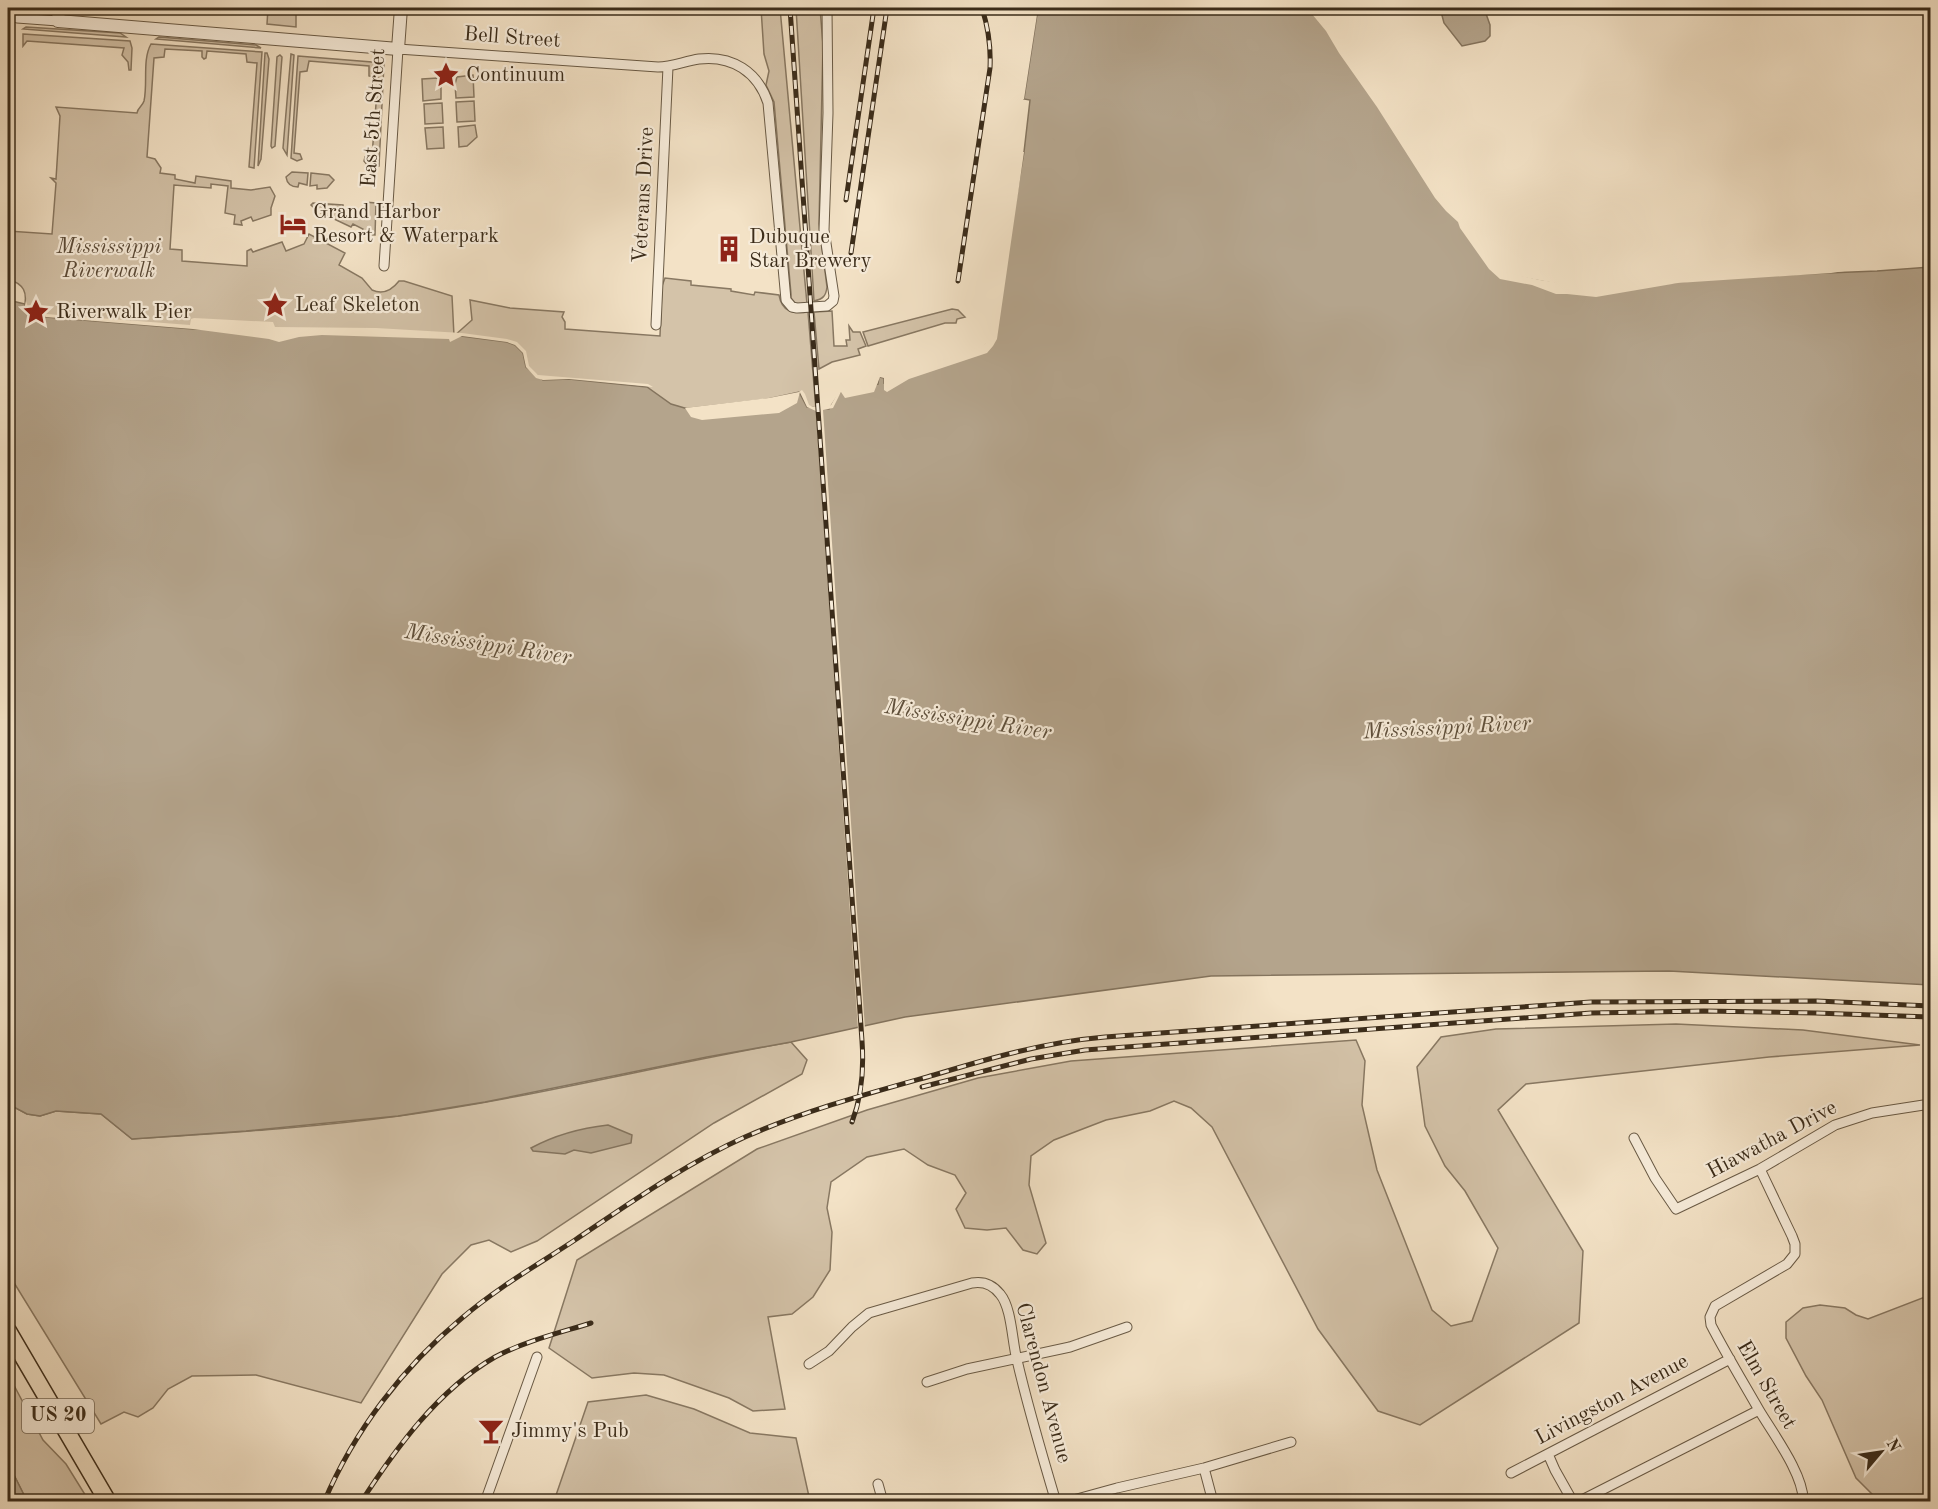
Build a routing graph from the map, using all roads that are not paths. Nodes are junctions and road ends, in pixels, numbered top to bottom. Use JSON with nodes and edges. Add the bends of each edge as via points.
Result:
{"nodes":[{"id":1,"x":59,"y":8,"type":"edge"},
{"id":2,"x":401,"y":8,"type":"edge"},
{"id":3,"x":827,"y":8,"type":"edge"},
{"id":4,"x":16,"y":18,"type":"dead end"},
{"id":5,"x":58,"y":21,"type":"junction"},
{"id":6,"x":398,"y":49,"type":"junction"},
{"id":7,"x":668,"y":67,"type":"junction"},
{"id":8,"x":384,"y":266,"type":"dead end"},
{"id":9,"x":656,"y":325,"type":"dead end"},
{"id":10,"x":1930,"y":1104,"type":"edge"},
{"id":11,"x":1634,"y":1138,"type":"dead end"},
{"id":12,"x":1760,"y":1169,"type":"junction"},
{"id":13,"x":1127,"y":1327,"type":"dead end"},
{"id":14,"x":8,"y":1331,"type":"edge"},
{"id":15,"x":537,"y":1357,"type":"dead end"},
{"id":16,"x":1016,"y":1358,"type":"junction"},
{"id":17,"x":1730,"y":1359,"type":"junction"},
{"id":18,"x":809,"y":1364,"type":"dead end"},
{"id":19,"x":927,"y":1382,"type":"dead end"},
{"id":20,"x":1759,"y":1410,"type":"junction"},
{"id":21,"x":1292,"y":1442,"type":"dead end"},
{"id":22,"x":1548,"y":1454,"type":"junction"},
{"id":23,"x":1204,"y":1468,"type":"junction"},
{"id":24,"x":1511,"y":1473,"type":"dead end"},
{"id":25,"x":878,"y":1484,"type":"dead end"},
{"id":26,"x":108,"y":1502,"type":"edge"},
{"id":27,"x":485,"y":1502,"type":"edge"},
{"id":28,"x":883,"y":1502,"type":"edge"},
{"id":29,"x":1056,"y":1502,"type":"edge"},
{"id":30,"x":1066,"y":1502,"type":"edge"},
{"id":31,"x":1213,"y":1502,"type":"edge"},
{"id":32,"x":1573,"y":1502,"type":"edge"},
{"id":33,"x":1578,"y":1502,"type":"edge"},
{"id":34,"x":1803,"y":1502,"type":"edge"}],
"edges":[{"from":1,"to":5,"type":"street"},
{"from":2,"to":6,"type":"street","name":"East 5th Street"},
{"from":3,"to":7,"type":"street","name":"Bell Street","via":[[824,230],[834,296],[827,306],[792,307],[785,296],[768,103],[762,89],[750,72],[732,62],[706,59]]},
{"from":4,"to":5,"type":"street","name":"Bell Street"},
{"from":5,"to":6,"type":"street","name":"Bell Street"},
{"from":6,"to":7,"type":"street","name":"Bell Street"},
{"from":6,"to":8,"type":"street","name":"East 5th Street"},
{"from":7,"to":9,"type":"street","name":"Veterans Drive"},
{"from":10,"to":12,"type":"street","name":"Hiawatha Drive","via":[[1852,1118]]},
{"from":11,"to":12,"type":"street","name":"Hiawatha Drive","via":[[1676,1209]]},
{"from":12,"to":17,"type":"street","name":"Elm Street","via":[[1792,1236],[1795,1254],[1787,1264],[1715,1306],[1711,1325]]},
{"from":13,"to":16,"type":"street","via":[[1090,1341]]},
{"from":14,"to":26,"type":"highway","number":"US 20"},
{"from":15,"to":27,"type":"street"},
{"from":16,"to":18,"type":"street","name":"Clarendon Avenue","via":[[1002,1295],[984,1283],[972,1283],[869,1313],[829,1352]]},
{"from":16,"to":19,"type":"street"},
{"from":16,"to":29,"type":"street","name":"Clarendon Avenue"},
{"from":17,"to":20,"type":"street","name":"Elm Street"},
{"from":17,"to":22,"type":"street","name":"Livingston Avenue"},
{"from":20,"to":33,"type":"street"},
{"from":20,"to":34,"type":"street","name":"Elm Street","via":[[1798,1478]]},
{"from":21,"to":23,"type":"street"},
{"from":22,"to":24,"type":"street","name":"Livingston Avenue"},
{"from":22,"to":32,"type":"street"},
{"from":23,"to":30,"type":"street"},
{"from":23,"to":31,"type":"street"},
{"from":25,"to":28,"type":"street"}]}
